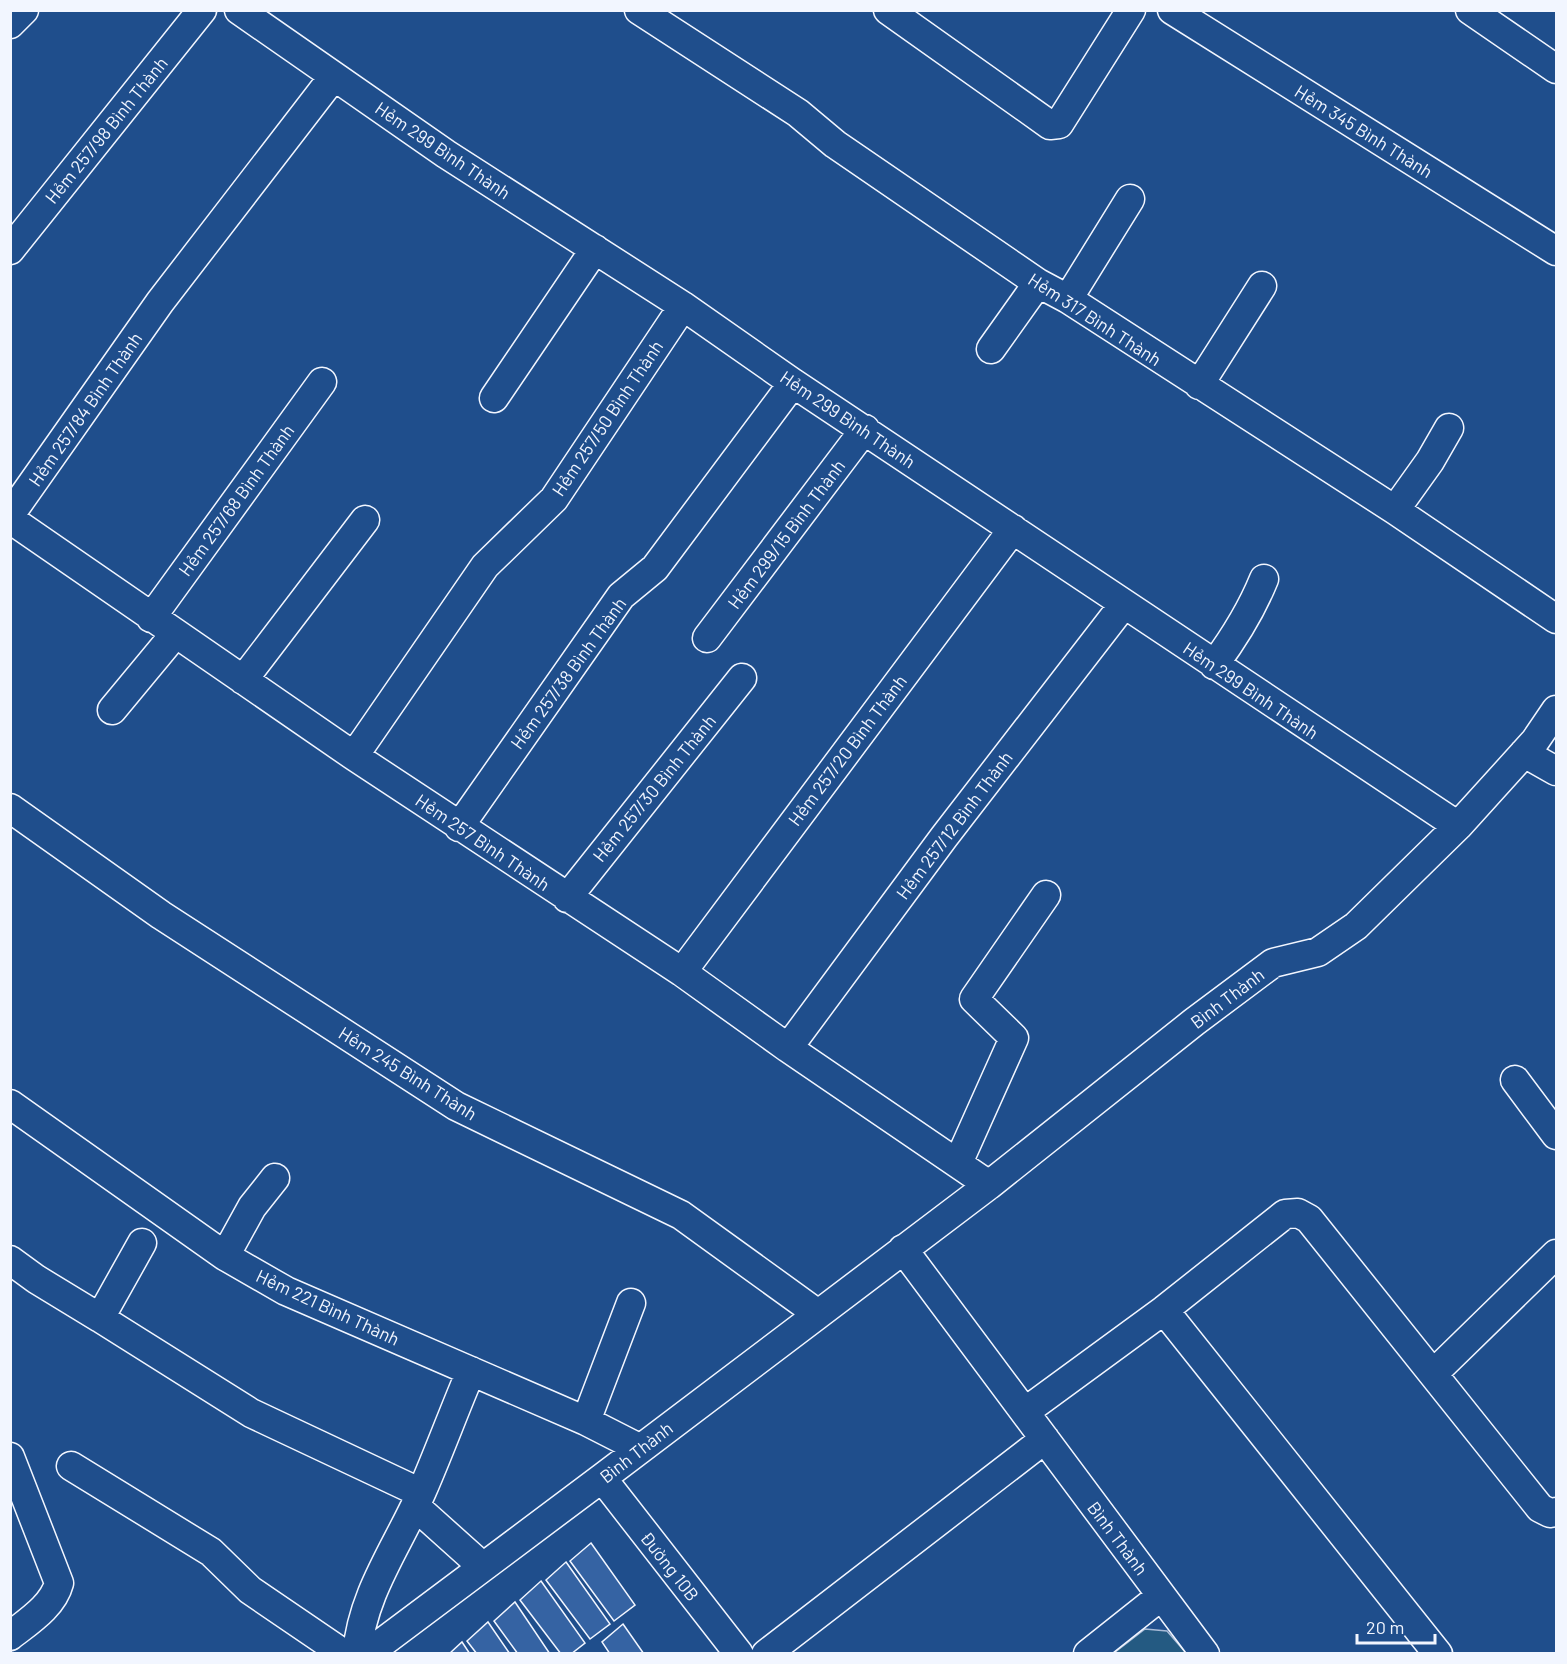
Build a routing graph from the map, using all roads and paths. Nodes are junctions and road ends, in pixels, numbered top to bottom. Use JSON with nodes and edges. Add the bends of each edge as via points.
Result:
{"nodes":[{"id":1,"x":24,"y":10,"type":"edge"},
{"id":2,"x":202,"y":10,"type":"edge"},
{"id":3,"x":239,"y":10,"type":"edge"},
{"id":4,"x":639,"y":10,"type":"edge"},
{"id":5,"x":888,"y":10,"type":"edge"},
{"id":6,"x":1131,"y":10,"type":"edge"},
{"id":7,"x":1172,"y":10,"type":"edge"},
{"id":8,"x":1470,"y":10,"type":"edge"},
{"id":9,"x":10,"y":24,"type":"edge"},
{"id":10,"x":1557,"y":69,"type":"edge"},
{"id":11,"x":334,"y":76,"type":"junction"},
{"id":12,"x":1130,"y":199,"type":"dead end"},
{"id":13,"x":595,"y":249,"type":"junction"},
{"id":14,"x":10,"y":250,"type":"edge"},
{"id":15,"x":1557,"y":251,"type":"edge"},
{"id":16,"x":1038,"y":283,"type":"junction"},
{"id":17,"x":1262,"y":286,"type":"dead end"},
{"id":18,"x":1068,"y":299,"type":"junction"},
{"id":19,"x":683,"y":306,"type":"junction"},
{"id":20,"x":991,"y":348,"type":"dead end"},
{"id":21,"x":322,"y":382,"type":"dead end"},
{"id":22,"x":793,"y":383,"type":"junction"},
{"id":23,"x":1200,"y":385,"type":"junction"},
{"id":24,"x":494,"y":398,"type":"dead end"},
{"id":25,"x":1449,"y":428,"type":"dead end"},
{"id":26,"x":865,"y":429,"type":"junction"},
{"id":27,"x":1395,"y":510,"type":"junction"},
{"id":28,"x":10,"y":518,"type":"edge"},
{"id":29,"x":365,"y":520,"type":"dead end"},
{"id":30,"x":1012,"y":529,"type":"junction"},
{"id":31,"x":1264,"y":579,"type":"dead end"},
{"id":32,"x":1124,"y":604,"type":"junction"},
{"id":33,"x":151,"y":618,"type":"junction"},
{"id":34,"x":1557,"y":619,"type":"edge"},
{"id":35,"x":175,"y":634,"type":"junction"},
{"id":36,"x":707,"y":638,"type":"dead end"},
{"id":37,"x":1214,"y":665,"type":"junction"},
{"id":38,"x":742,"y":678,"type":"dead end"},
{"id":39,"x":243,"y":680,"type":"junction"},
{"id":40,"x":112,"y":710,"type":"dead end"},
{"id":41,"x":1557,"y":710,"type":"edge"},
{"id":42,"x":1524,"y":753,"type":"junction"},
{"id":43,"x":354,"y":756,"type":"junction"},
{"id":44,"x":1557,"y":771,"type":"edge"},
{"id":45,"x":10,"y":808,"type":"edge"},
{"id":46,"x":459,"y":826,"type":"junction"},
{"id":47,"x":1458,"y":826,"type":"junction"},
{"id":48,"x":1046,"y":895,"type":"dead end"},
{"id":49,"x":567,"y":897,"type":"junction"},
{"id":50,"x":682,"y":972,"type":"junction"},
{"id":51,"x":788,"y":1048,"type":"junction"},
{"id":52,"x":1515,"y":1080,"type":"dead end"},
{"id":53,"x":10,"y":1104,"type":"edge"},
{"id":54,"x":1557,"y":1136,"type":"edge"},
{"id":55,"x":958,"y":1162,"type":"junction"},
{"id":56,"x":275,"y":1178,"type":"dead end"},
{"id":57,"x":989,"y":1185,"type":"junction"},
{"id":58,"x":142,"y":1243,"type":"dead end"},
{"id":59,"x":903,"y":1249,"type":"junction"},
{"id":60,"x":1557,"y":1254,"type":"edge"},
{"id":61,"x":225,"y":1256,"type":"junction"},
{"id":62,"x":10,"y":1260,"type":"edge"},
{"id":63,"x":631,"y":1303,"type":"dead end"},
{"id":64,"x":1164,"y":1310,"type":"junction"},
{"id":65,"x":818,"y":1314,"type":"junction"},
{"id":66,"x":100,"y":1318,"type":"junction"},
{"id":67,"x":471,"y":1371,"type":"junction"},
{"id":68,"x":1433,"y":1374,"type":"junction"},
{"id":69,"x":1026,"y":1412,"type":"junction"},
{"id":70,"x":586,"y":1421,"type":"junction"},
{"id":71,"x":1045,"y":1439,"type":"junction"},
{"id":72,"x":639,"y":1448,"type":"junction"},
{"id":73,"x":10,"y":1457,"type":"edge"},
{"id":74,"x":71,"y":1466,"type":"dead end"},
{"id":75,"x":602,"y":1478,"type":"junction"},
{"id":76,"x":418,"y":1499,"type":"junction"},
{"id":77,"x":1557,"y":1512,"type":"edge"},
{"id":78,"x":483,"y":1567,"type":"junction"},
{"id":79,"x":1161,"y":1596,"type":"junction"},
{"id":80,"x":10,"y":1636,"type":"edge"},
{"id":81,"x":344,"y":1653,"type":"edge"},
{"id":82,"x":357,"y":1653,"type":"edge"},
{"id":83,"x":367,"y":1653,"type":"edge"},
{"id":84,"x":739,"y":1653,"type":"edge"},
{"id":85,"x":765,"y":1653,"type":"edge"},
{"id":86,"x":1088,"y":1653,"type":"edge"},
{"id":87,"x":1205,"y":1653,"type":"edge"},
{"id":88,"x":1438,"y":1653,"type":"edge"}],
"edges":[{"from":1,"to":9,"type":"street"},
{"from":2,"to":14,"type":"street","name":"Hẻm 257/98 Bình Thành"},
{"from":3,"to":11,"type":"street","name":"Hẻm 299 Bình Thành"},
{"from":4,"to":16,"type":"street","name":"Hẻm 317 Bình Thành","via":[[798,113],[835,144]]},
{"from":5,"to":6,"type":"street","via":[[1050,125],[1059,124]]},
{"from":7,"to":15,"type":"street","name":"Hẻm 345 Bình Thành"},
{"from":8,"to":10,"type":"street"},
{"from":11,"to":13,"type":"street","name":"Hẻm 299 Bình Thành","via":[[446,154]]},
{"from":11,"to":28,"type":"street","name":"Hẻm 257/84 Bình Thành","via":[[160,302]]},
{"from":12,"to":18,"type":"street"},
{"from":13,"to":19,"type":"street","name":"Hẻm 299 Bình Thành"},
{"from":13,"to":24,"type":"street"},
{"from":16,"to":18,"type":"street","name":"Hẻm 317 Bình Thành"},
{"from":16,"to":20,"type":"street"},
{"from":17,"to":23,"type":"street"},
{"from":18,"to":23,"type":"street","name":"Hẻm 317 Bình Thành"},
{"from":19,"to":22,"type":"street","name":"Hẻm 299 Bình Thành"},
{"from":19,"to":43,"type":"street","name":"Hẻm 257/50 Bình Thành","via":[[554,499],[485,566]]},
{"from":21,"to":33,"type":"street","name":"Hẻm 257/68 Bình Thành"},
{"from":22,"to":26,"type":"street","name":"Hẻm 299 Bình Thành"},
{"from":22,"to":46,"type":"street","name":"Hẻm 257/38 Bình Thành","via":[[654,568],[621,596]]},
{"from":23,"to":27,"type":"street","name":"Hẻm 317 Bình Thành"},
{"from":25,"to":27,"type":"street"},
{"from":26,"to":30,"type":"street","name":"Hẻm 299 Bình Thành"},
{"from":26,"to":36,"type":"street","name":"Hẻm 299/15 Bình Thành"},
{"from":27,"to":34,"type":"street","name":"Hẻm 317 Bình Thành"},
{"from":28,"to":33,"type":"street","name":"Hẻm 257 Bình Thành"},
{"from":29,"to":39,"type":"street"},
{"from":30,"to":32,"type":"street","name":"Hẻm 299 Bình Thành"},
{"from":30,"to":50,"type":"street","name":"Hẻm 257/20 Bình Thành"},
{"from":31,"to":37,"type":"street","via":[[1254,604]]},
{"from":32,"to":37,"type":"street","name":"Hẻm 299 Bình Thành"},
{"from":32,"to":51,"type":"street","name":"Hẻm 257/12 Bình Thành"},
{"from":33,"to":35,"type":"street","name":"Hẻm 257 Bình Thành"},
{"from":35,"to":39,"type":"street","name":"Hẻm 257 Bình Thành"},
{"from":35,"to":40,"type":"street"},
{"from":37,"to":47,"type":"street","name":"Hẻm 299 Bình Thành"},
{"from":38,"to":49,"type":"street","name":"Hẻm 257/30 Bình Thành"},
{"from":39,"to":43,"type":"street","name":"Hẻm 257 Bình Thành"},
{"from":41,"to":42,"type":"street","name":"Bình Thành"},
{"from":42,"to":44,"type":"street"},
{"from":42,"to":47,"type":"street","name":"Bình Thành"},
{"from":43,"to":46,"type":"street","name":"Hẻm 257 Bình Thành"},
{"from":45,"to":65,"type":"street","name":"Hẻm 245 Bình Thành","via":[[161,915],[456,1106],[681,1215]]},
{"from":46,"to":49,"type":"street","name":"Hẻm 257 Bình Thành"},
{"from":47,"to":57,"type":"street","name":"Bình Thành","via":[[1356,926],[1318,952],[1273,963]]},
{"from":48,"to":55,"type":"street","via":[[974,999],[1014,1038]]},
{"from":49,"to":50,"type":"street","name":"Hẻm 257 Bình Thành"},
{"from":50,"to":51,"type":"street","name":"Hẻm 257 Bình Thành"},
{"from":51,"to":55,"type":"street","name":"Hẻm 257 Bình Thành"},
{"from":52,"to":54,"type":"street"},
{"from":53,"to":61,"type":"street","name":"Hẻm 221 Bình Thành"},
{"from":55,"to":57,"type":"street","name":"Hẻm 257 Bình Thành"},
{"from":56,"to":61,"type":"street","via":[[252,1207]]},
{"from":57,"to":59,"type":"street","name":"Bình Thành"},
{"from":58,"to":66,"type":"street"},
{"from":59,"to":65,"type":"street","name":"Bình Thành"},
{"from":59,"to":69,"type":"street","name":"Bình Thành"},
{"from":60,"to":68,"type":"street"},
{"from":61,"to":67,"type":"street","name":"Hẻm 221 Bình Thành","via":[[286,1291]]},
{"from":62,"to":66,"type":"street"},
{"from":63,"to":70,"type":"street"},
{"from":64,"to":68,"type":"street","via":[[1285,1214],[1298,1213],[1310,1219]]},
{"from":64,"to":69,"type":"street"},
{"from":64,"to":88,"type":"street"},
{"from":65,"to":72,"type":"street","name":"Bình Thành"},
{"from":66,"to":76,"type":"street","via":[[251,1413]]},
{"from":67,"to":70,"type":"street","name":"Hẻm 221 Bình Thành"},
{"from":67,"to":76,"type":"street"},
{"from":68,"to":77,"type":"street","via":[[1540,1508]]},
{"from":69,"to":71,"type":"street","name":"Bình Thành"},
{"from":70,"to":72,"type":"street","name":"Hẻm 221 Bình Thành"},
{"from":71,"to":79,"type":"street","name":"Bình Thành"},
{"from":71,"to":85,"type":"street"},
{"from":72,"to":75,"type":"street","name":"Bình Thành"},
{"from":73,"to":80,"type":"street","via":[[59,1583],[48,1604]]},
{"from":74,"to":81,"type":"street","via":[[210,1552],[250,1590]]},
{"from":75,"to":78,"type":"street","name":"Bình Thành"},
{"from":75,"to":84,"type":"street","name":"Đường 10B"},
{"from":76,"to":78,"type":"street"},
{"from":76,"to":82,"type":"street","via":[[372,1591],[359,1628]]},
{"from":78,"to":83,"type":"street","name":"Bình Thành"},
{"from":79,"to":86,"type":"street"},
{"from":79,"to":87,"type":"street","name":"Bình Thành"}]}
